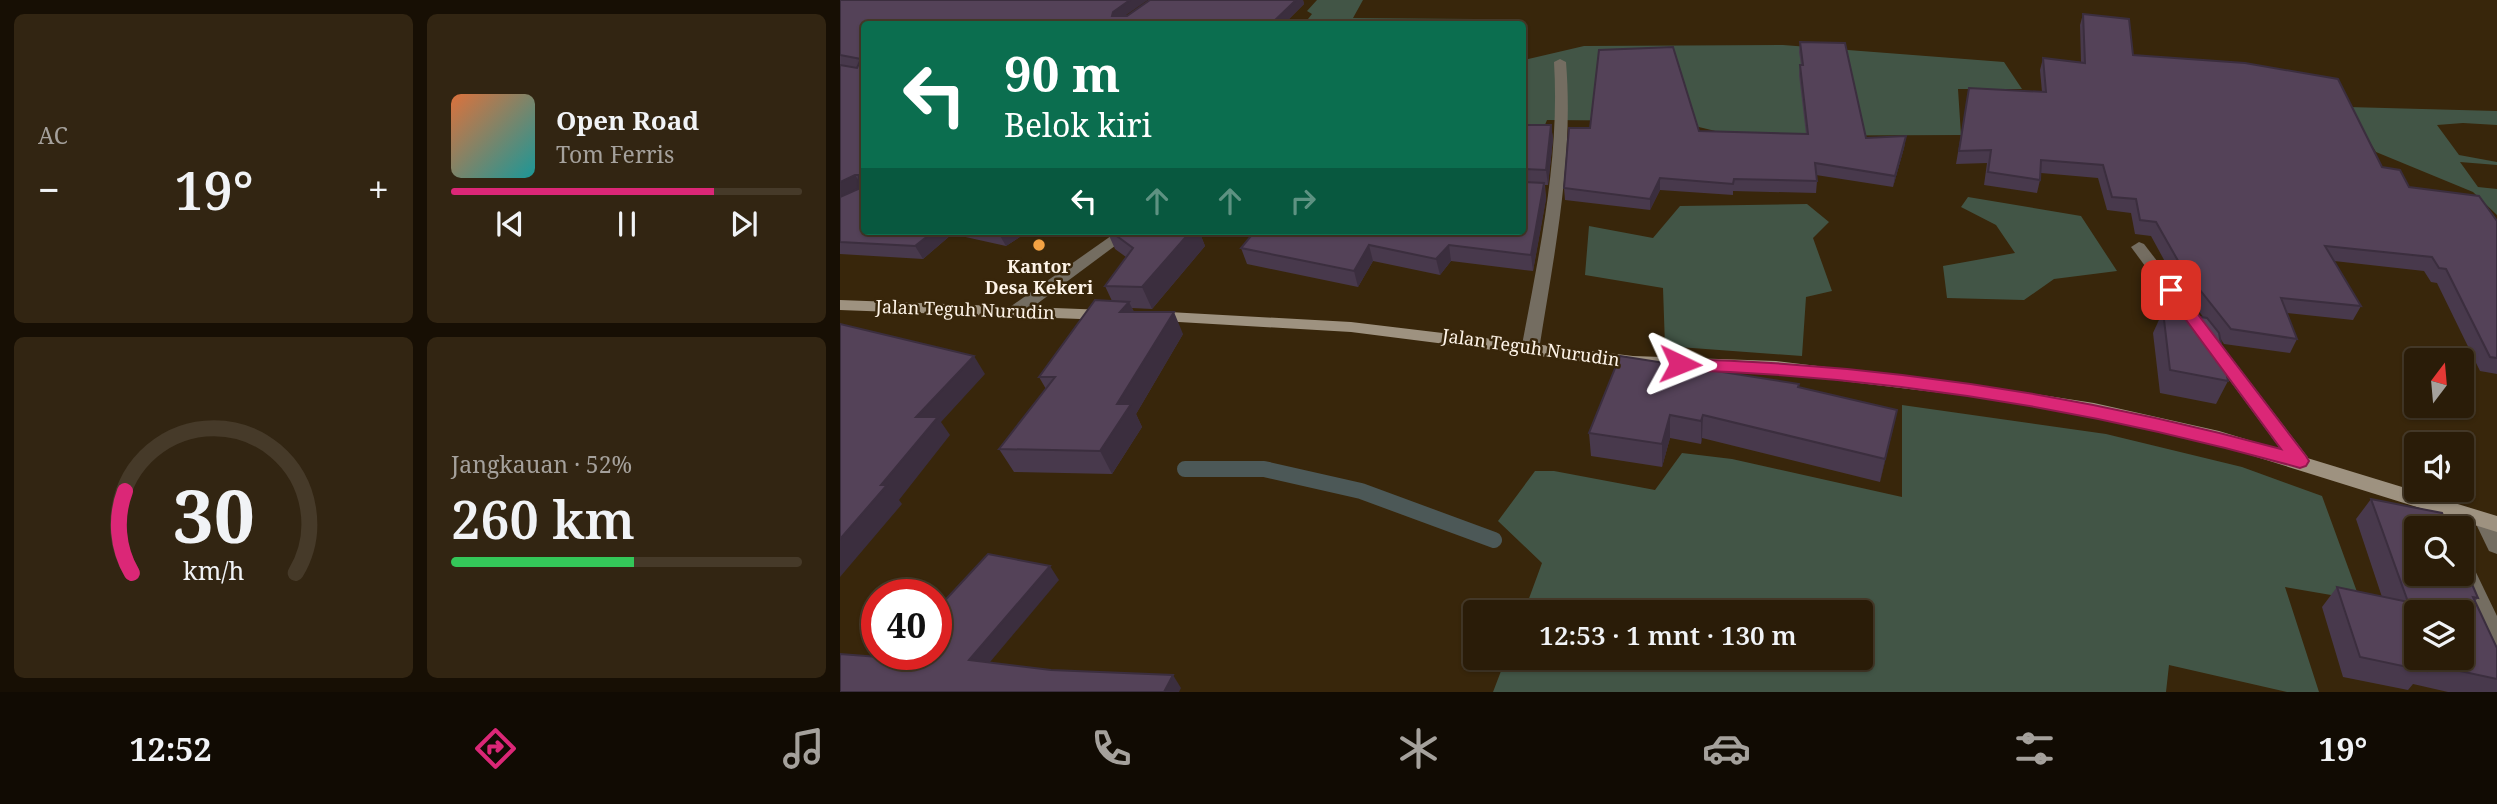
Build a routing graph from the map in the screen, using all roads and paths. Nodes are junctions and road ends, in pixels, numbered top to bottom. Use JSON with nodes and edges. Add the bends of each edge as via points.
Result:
{"nodes":[{"id":1,"x":1560,"y":62,"type":"dead end"},
{"id":2,"x":1122,"y":235,"type":"edge"},
{"id":3,"x":2139,"y":247,"type":"dead end"},
{"id":4,"x":840,"y":305,"type":"edge"},
{"id":5,"x":1016,"y":311,"type":"junction"},
{"id":6,"x":1530,"y":350,"type":"junction"},
{"id":7,"x":2300,"y":461,"type":"junction"},
{"id":8,"x":2434,"y":505,"type":"junction"},
{"id":9,"x":2439,"y":516,"type":"edge"},
{"id":10,"x":2491,"y":523,"type":"edge"},
{"id":11,"x":2497,"y":545,"type":"edge"},
{"id":12,"x":2471,"y":586,"type":"edge"},
{"id":13,"x":2497,"y":642,"type":"edge"}],
"edges":[{"from":1,"to":6,"type":"street","via":[[1563,104]]},
{"from":2,"to":5,"type":"street"},
{"from":3,"to":7,"type":"street"},
{"from":4,"to":5,"type":"street","name":"Jalan Teguh Nurudin"},
{"from":5,"to":6,"type":"street","name":"Jalan Teguh Nurudin","via":[[1351,327]]},
{"from":6,"to":7,"type":"street","name":"Jalan Teguh Nurudin","via":[[1633,362],[1776,367],[1984,392],[2094,410]]},
{"from":7,"to":8,"type":"street","name":"Jalan Teguh Nurudin"},
{"from":8,"to":9,"type":"street"},
{"from":8,"to":10,"type":"street","name":"Jalan Teguh Nurudin"},
{"from":10,"to":11,"type":"street"},
{"from":12,"to":13,"type":"street"}]}
